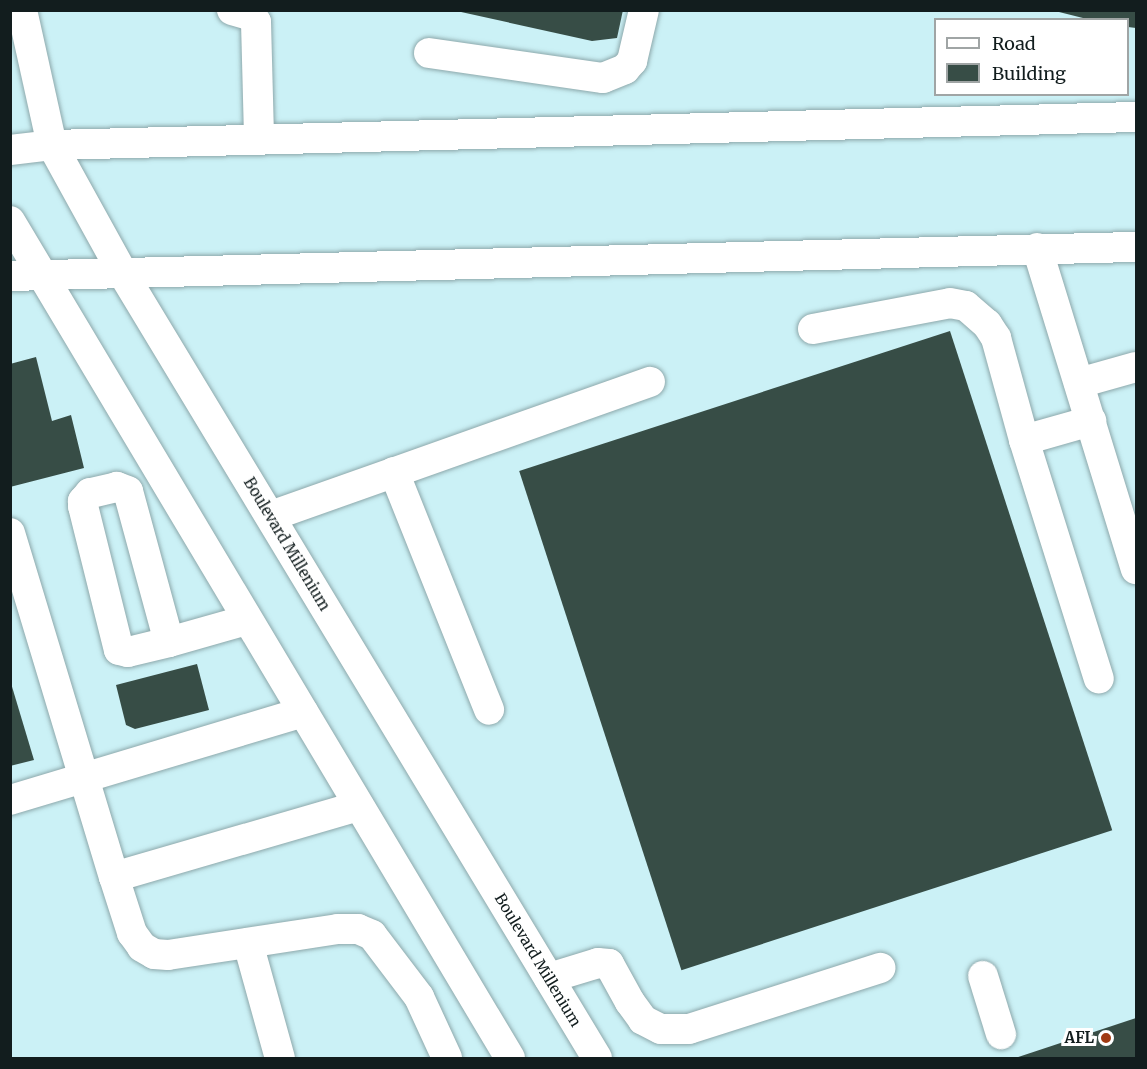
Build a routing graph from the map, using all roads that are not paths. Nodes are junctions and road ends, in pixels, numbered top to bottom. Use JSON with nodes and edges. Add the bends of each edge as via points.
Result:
{"nodes":[{"id":1,"x":22,"y":10,"type":"edge"},
{"id":2,"x":232,"y":10,"type":"edge"},
{"id":3,"x":644,"y":10,"type":"edge"},
{"id":4,"x":429,"y":53,"type":"dead end"},
{"id":5,"x":1137,"y":117,"type":"edge"},
{"id":6,"x":259,"y":139,"type":"junction"},
{"id":7,"x":52,"y":145,"type":"junction"},
{"id":8,"x":10,"y":150,"type":"edge"},
{"id":9,"x":10,"y":221,"type":"edge"},
{"id":10,"x":1137,"y":247,"type":"edge"},
{"id":11,"x":1037,"y":249,"type":"junction"},
{"id":12,"x":122,"y":272,"type":"junction"},
{"id":13,"x":10,"y":276,"type":"edge"},
{"id":14,"x":41,"y":276,"type":"junction"},
{"id":15,"x":813,"y":329,"type":"dead end"},
{"id":16,"x":1137,"y":367,"type":"edge"},
{"id":17,"x":650,"y":382,"type":"dead end"},
{"id":18,"x":1079,"y":383,"type":"junction"},
{"id":19,"x":1090,"y":421,"type":"junction"},
{"id":20,"x":1024,"y":440,"type":"junction"},
{"id":21,"x":394,"y":472,"type":"junction"},
{"id":22,"x":271,"y":516,"type":"junction"},
{"id":23,"x":10,"y":533,"type":"edge"},
{"id":24,"x":1137,"y":569,"type":"edge"},
{"id":25,"x":247,"y":620,"type":"junction"},
{"id":26,"x":169,"y":642,"type":"junction"},
{"id":27,"x":1099,"y":679,"type":"dead end"},
{"id":28,"x":489,"y":710,"type":"dead end"},
{"id":29,"x":303,"y":712,"type":"junction"},
{"id":30,"x":85,"y":780,"type":"junction"},
{"id":31,"x":10,"y":800,"type":"edge"},
{"id":32,"x":359,"y":806,"type":"junction"},
{"id":33,"x":114,"y":877,"type":"junction"},
{"id":34,"x":248,"y":943,"type":"junction"},
{"id":35,"x":880,"y":968,"type":"dead end"},
{"id":36,"x":983,"y":976,"type":"dead end"},
{"id":37,"x":549,"y":978,"type":"junction"},
{"id":38,"x":1001,"y":1034,"type":"dead end"},
{"id":39,"x":280,"y":1059,"type":"edge"},
{"id":40,"x":447,"y":1059,"type":"edge"},
{"id":41,"x":510,"y":1059,"type":"edge"},
{"id":42,"x":597,"y":1059,"type":"edge"}],
"edges":[{"from":1,"to":7,"type":"street","name":"Boulevard Millenium"},
{"from":2,"to":6,"type":"street","via":[[250,15],[256,22]]},
{"from":3,"to":4,"type":"street","via":[[632,61],[625,69],[603,78]]},
{"from":5,"to":6,"type":"street"},
{"from":6,"to":7,"type":"street"},
{"from":7,"to":8,"type":"street"},
{"from":7,"to":12,"type":"street","name":"Boulevard Millenium"},
{"from":9,"to":14,"type":"street"},
{"from":10,"to":11,"type":"street"},
{"from":11,"to":12,"type":"street"},
{"from":11,"to":18,"type":"street"},
{"from":12,"to":14,"type":"street"},
{"from":12,"to":22,"type":"street","name":"Boulevard Millenium"},
{"from":13,"to":14,"type":"street"},
{"from":14,"to":25,"type":"street"},
{"from":15,"to":20,"type":"street","via":[[950,303],[966,306],[977,313],[996,338]]},
{"from":16,"to":18,"type":"street"},
{"from":17,"to":21,"type":"street"},
{"from":18,"to":19,"type":"street"},
{"from":19,"to":20,"type":"street"},
{"from":19,"to":24,"type":"street"},
{"from":20,"to":27,"type":"street"},
{"from":21,"to":22,"type":"street"},
{"from":21,"to":28,"type":"street"},
{"from":22,"to":37,"type":"street","name":"Boulevard Millenium"},
{"from":23,"to":30,"type":"street"},
{"from":25,"to":26,"type":"street"},
{"from":25,"to":29,"type":"street"},
{"from":26,"to":26,"type":"street","via":[[128,491],[117,487],[90,493],[82,506],[119,650],[128,652]]},
{"from":29,"to":30,"type":"street"},
{"from":29,"to":32,"type":"street"},
{"from":30,"to":31,"type":"street"},
{"from":30,"to":33,"type":"street"},
{"from":32,"to":33,"type":"street"},
{"from":32,"to":41,"type":"street"},
{"from":33,"to":34,"type":"street","via":[[132,933],[142,947],[154,954]]},
{"from":34,"to":39,"type":"street"},
{"from":34,"to":40,"type":"street","via":[[338,929],[372,934],[419,997]]},
{"from":35,"to":37,"type":"street","via":[[689,1029],[661,1029],[643,1020],[609,964],[598,963]]},
{"from":36,"to":38,"type":"street"},
{"from":37,"to":42,"type":"street","name":"Boulevard Millenium"}]}
